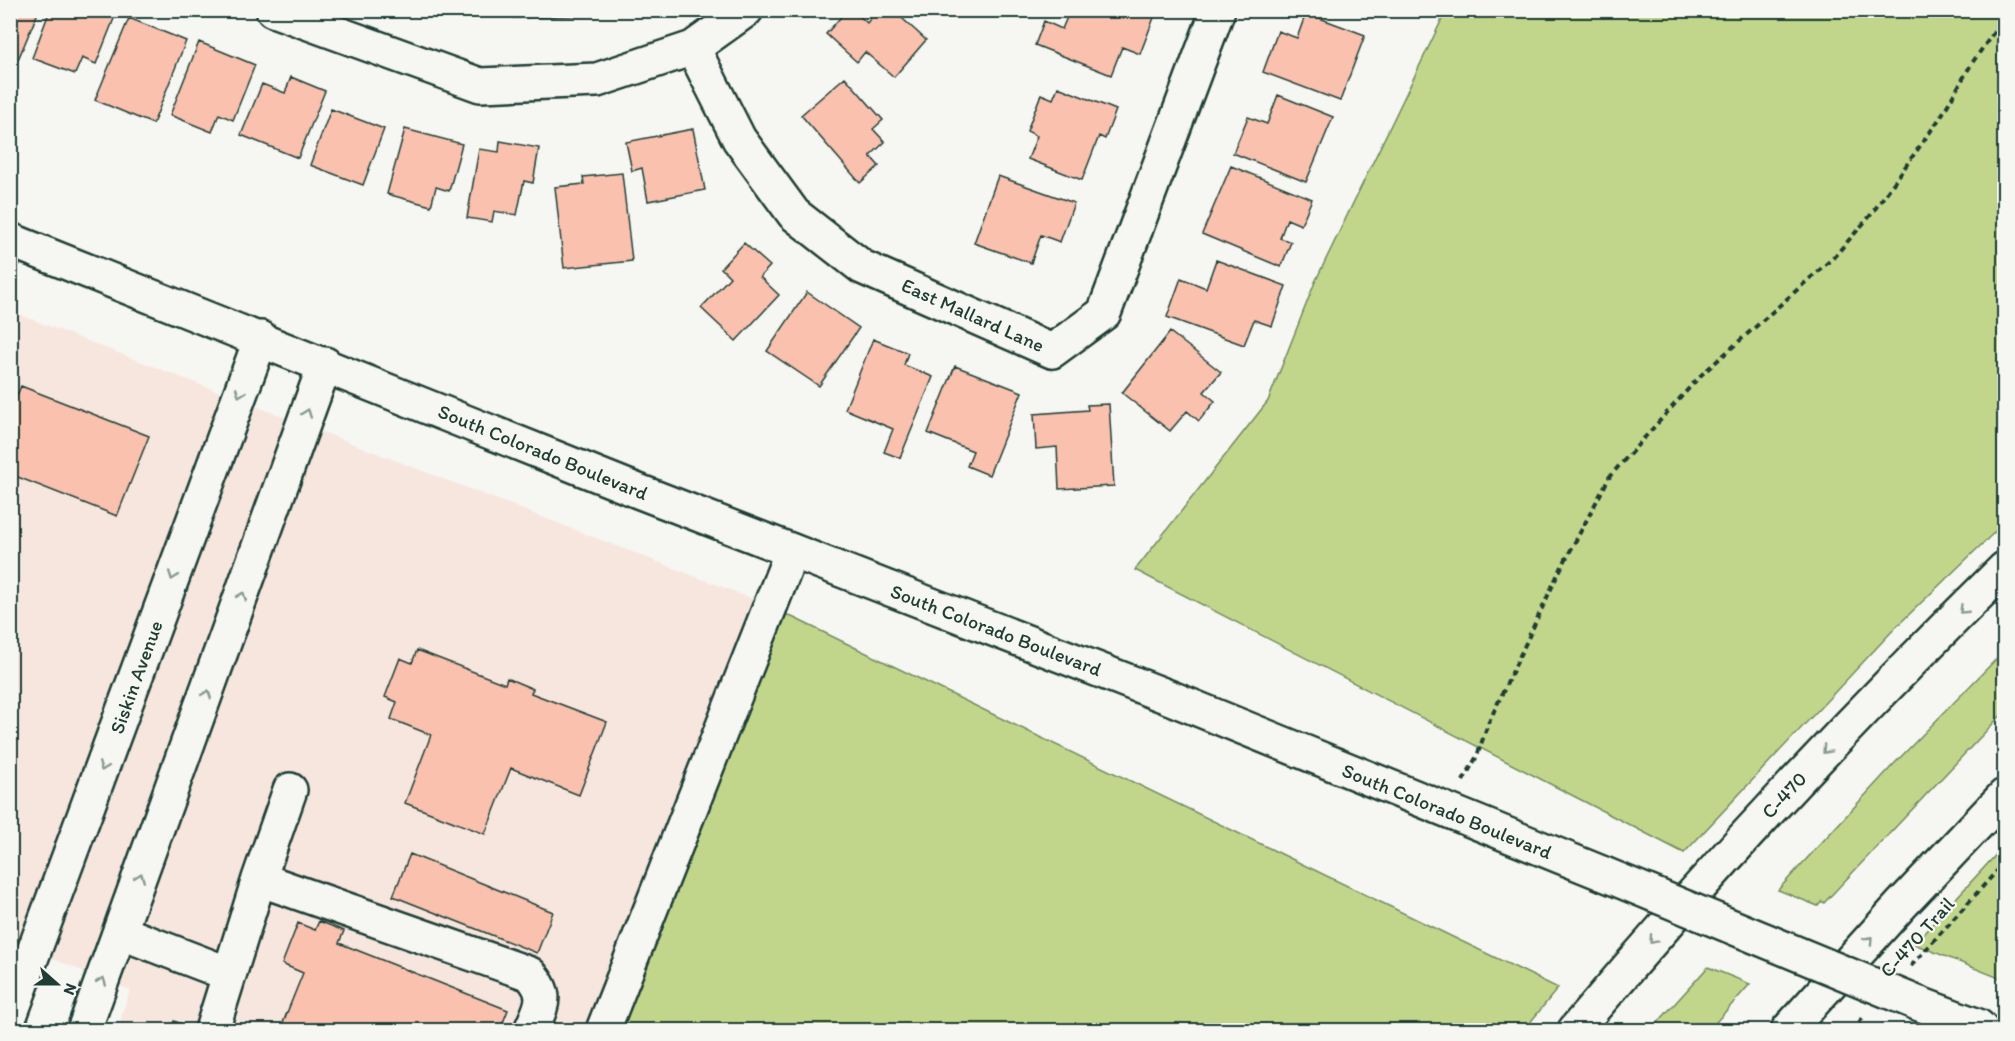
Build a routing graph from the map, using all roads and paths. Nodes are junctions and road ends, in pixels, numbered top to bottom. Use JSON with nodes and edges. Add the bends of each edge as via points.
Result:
{"nodes":[{"id":1,"x":273,"y":10,"type":"edge"},
{"id":2,"x":746,"y":10,"type":"edge"},
{"id":3,"x":1218,"y":10,"type":"edge"},
{"id":4,"x":2004,"y":18,"type":"edge"},
{"id":5,"x":693,"y":48,"type":"junction"},
{"id":6,"x":10,"y":240,"type":"edge"},
{"id":7,"x":261,"y":339,"type":"junction"},
{"id":8,"x":325,"y":364,"type":"junction"},
{"id":9,"x":792,"y":551,"type":"junction"},
{"id":10,"x":2004,"y":570,"type":"edge"},
{"id":11,"x":290,"y":790,"type":"dead end"},
{"id":12,"x":2004,"y":796,"type":"edge"},
{"id":13,"x":1447,"y":812,"type":"junction"},
{"id":14,"x":2004,"y":863,"type":"edge"},
{"id":15,"x":259,"y":879,"type":"junction"},
{"id":16,"x":120,"y":932,"type":"junction"},
{"id":17,"x":1908,"y":969,"type":"dead end"},
{"id":18,"x":229,"y":974,"type":"junction"},
{"id":19,"x":1868,"y":1013,"type":"dead end"},
{"id":20,"x":10,"y":1016,"type":"edge"},
{"id":21,"x":1988,"y":1026,"type":"edge"},
{"id":22,"x":84,"y":1030,"type":"edge"},
{"id":23,"x":212,"y":1030,"type":"edge"},
{"id":24,"x":531,"y":1030,"type":"edge"},
{"id":25,"x":603,"y":1030,"type":"edge"},
{"id":26,"x":1575,"y":1030,"type":"edge"},
{"id":27,"x":1788,"y":1030,"type":"edge"},
{"id":28,"x":1851,"y":1030,"type":"edge"}],
"edges":[{"from":1,"to":5,"type":"main road","via":[[480,86],[597,80]]},
{"from":2,"to":5,"type":"main road"},
{"from":3,"to":5,"type":"main road","name":"East Mallard Lane","via":[[1104,313],[1052,351],[862,267],[794,214],[739,139]]},
{"from":4,"to":13,"type":"path","via":[[1940,118],[1870,216],[1833,258],[1700,376],[1610,476],[1558,574],[1477,756]]},
{"from":6,"to":7,"type":"main road","name":"South Colorado Boulevard"},
{"from":7,"to":8,"type":"main road","name":"South Colorado Boulevard"},
{"from":7,"to":20,"type":"main road","name":"Siskin Avenue","one_way":true},
{"from":8,"to":9,"type":"main road","name":"South Colorado Boulevard"},
{"from":16,"to":8,"type":"main road","one_way":true},
{"from":9,"to":13,"type":"main road","name":"South Colorado Boulevard","via":[[1171,698]]},
{"from":9,"to":25,"type":"main road"},
{"from":10,"to":26,"type":"main road","name":"C-470","one_way":true,"via":[[1793,786]]},
{"from":11,"to":15,"type":"main road"},
{"from":27,"to":12,"type":"main road","one_way":true},
{"from":13,"to":21,"type":"main road","name":"South Colorado Boulevard","bridge":true,"via":[[1917,1003]]},
{"from":14,"to":17,"type":"path","name":"C-470 Trail"},
{"from":15,"to":18,"type":"main road"},
{"from":15,"to":24,"type":"main road","via":[[530,974],[540,986],[543,1000]]},
{"from":16,"to":18,"type":"main road"},
{"from":22,"to":16,"type":"main road","one_way":true},
{"from":18,"to":23,"type":"main road"},
{"from":19,"to":28,"type":"path"}]}
